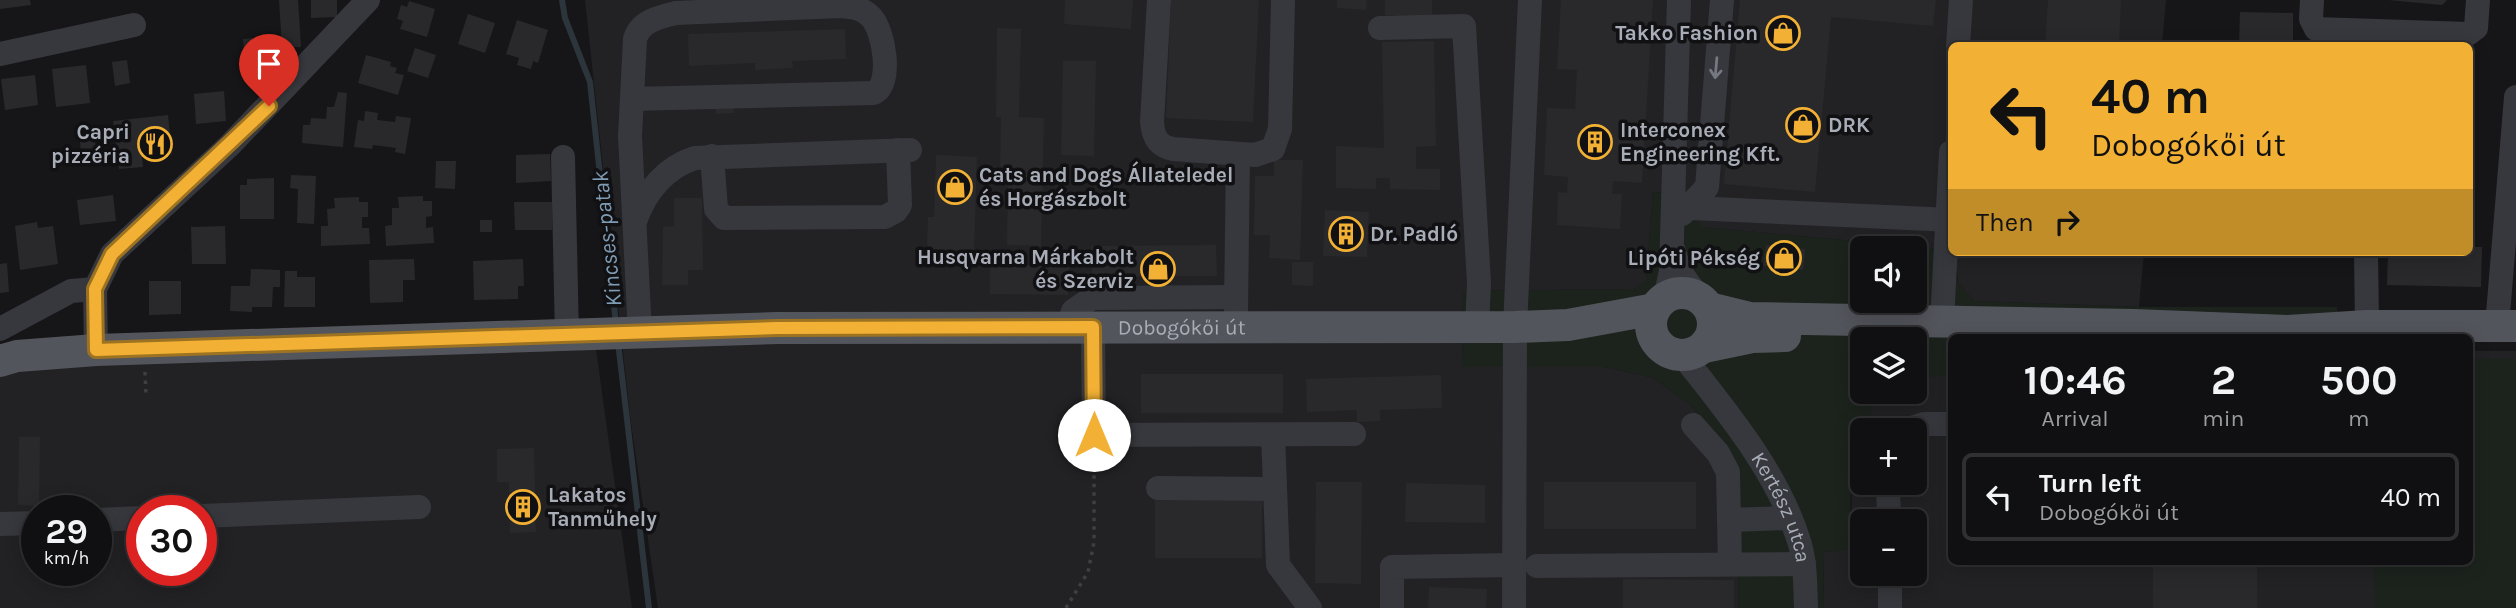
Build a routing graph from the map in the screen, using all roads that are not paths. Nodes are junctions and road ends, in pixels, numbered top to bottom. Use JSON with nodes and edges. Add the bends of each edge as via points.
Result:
{"nodes":[{"id":1,"x":368,"y":0,"type":"edge"},
{"id":2,"x":1159,"y":0,"type":"edge"},
{"id":3,"x":1283,"y":0,"type":"edge"},
{"id":4,"x":1530,"y":0,"type":"edge"},
{"id":5,"x":1679,"y":0,"type":"edge"},
{"id":6,"x":1722,"y":0,"type":"edge"},
{"id":7,"x":1961,"y":0,"type":"edge"},
{"id":8,"x":2312,"y":0,"type":"edge"},
{"id":9,"x":2478,"y":0,"type":"edge"},
{"id":10,"x":134,"y":25,"type":"dead end"},
{"id":11,"x":1380,"y":28,"type":"dead end"},
{"id":12,"x":2366,"y":38,"type":"edge"},
{"id":13,"x":1958,"y":42,"type":"edge"},
{"id":14,"x":0,"y":54,"type":"edge"},
{"id":15,"x":2516,"y":97,"type":"edge"},
{"id":16,"x":632,"y":99,"type":"junction"},
{"id":17,"x":1238,"y":154,"type":"junction"},
{"id":18,"x":712,"y":156,"type":"junction"},
{"id":19,"x":563,"y":157,"type":"dead end"},
{"id":20,"x":1691,"y":208,"type":"junction"},
{"id":21,"x":1948,"y":220,"type":"edge"},
{"id":22,"x":635,"y":222,"type":"junction"},
{"id":23,"x":1671,"y":231,"type":"junction"},
{"id":24,"x":1948,"y":234,"type":"edge"},
{"id":25,"x":2366,"y":256,"type":"edge"},
{"id":26,"x":95,"y":289,"type":"junction"},
{"id":27,"x":1705,"y":303,"type":"junction"},
{"id":28,"x":1236,"y":312,"type":"junction"},
{"id":29,"x":1658,"y":314,"type":"junction"},
{"id":30,"x":1942,"y":321,"type":"junction"},
{"id":31,"x":2506,"y":326,"type":"edge"},
{"id":32,"x":1081,"y":327,"type":"junction"},
{"id":33,"x":1477,"y":327,"type":"junction"},
{"id":34,"x":1515,"y":327,"type":"junction"},
{"id":35,"x":2367,"y":327,"type":"junction"},
{"id":36,"x":0,"y":329,"type":"edge"},
{"id":37,"x":2192,"y":330,"type":"junction"},
{"id":38,"x":624,"y":334,"type":"junction"},
{"id":39,"x":2155,"y":334,"type":"edge"},
{"id":40,"x":567,"y":336,"type":"junction"},
{"id":41,"x":1948,"y":336,"type":"edge"},
{"id":42,"x":96,"y":350,"type":"junction"},
{"id":43,"x":1695,"y":352,"type":"junction"},
{"id":44,"x":0,"y":361,"type":"edge"},
{"id":45,"x":1927,"y":424,"type":"edge"},
{"id":46,"x":1948,"y":424,"type":"edge"},
{"id":47,"x":1693,"y":425,"type":"dead end"},
{"id":48,"x":1354,"y":434,"type":"dead end"},
{"id":49,"x":1273,"y":435,"type":"junction"},
{"id":50,"x":1158,"y":488,"type":"dead end"},
{"id":51,"x":1275,"y":489,"type":"junction"},
{"id":52,"x":419,"y":507,"type":"dead end"},
{"id":53,"x":217,"y":515,"type":"edge"},
{"id":54,"x":1790,"y":517,"type":"junction"},
{"id":55,"x":1729,"y":520,"type":"junction"},
{"id":56,"x":21,"y":523,"type":"edge"},
{"id":57,"x":0,"y":524,"type":"edge"},
{"id":58,"x":1730,"y":564,"type":"junction"},
{"id":59,"x":1804,"y":564,"type":"junction"},
{"id":60,"x":1525,"y":565,"type":"junction"},
{"id":61,"x":1890,"y":586,"type":"edge"},
{"id":62,"x":1310,"y":608,"type":"edge"},
{"id":63,"x":1392,"y":608,"type":"edge"},
{"id":64,"x":1514,"y":608,"type":"edge"},
{"id":65,"x":1806,"y":608,"type":"edge"},
{"id":66,"x":1890,"y":608,"type":"edge"}],
"edges":[{"from":1,"to":26,"type":"street","via":[[229,145],[125,239]]},
{"from":2,"to":17,"type":"street","via":[[1153,134],[1164,147]]},
{"from":3,"to":17,"type":"street","via":[[1277,141],[1265,152]]},
{"from":4,"to":34,"type":"street"},
{"from":5,"to":23,"type":"street"},
{"from":6,"to":20,"type":"street","one_way":true,"via":[[1707,187]]},
{"from":7,"to":13,"type":"street"},
{"from":8,"to":12,"type":"street","via":[[2311,19],[2316,29]]},
{"from":9,"to":12,"type":"street","via":[[2476,28],[2468,34]]},
{"from":10,"to":14,"type":"street"},
{"from":11,"to":33,"type":"street","via":[[1464,26],[1479,283]]},
{"from":15,"to":31,"type":"street"},
{"from":16,"to":16,"type":"street","via":[[637,32],[659,17],[841,6],[861,9],[878,27],[886,79],[874,93]]},
{"from":16,"to":22,"type":"street"},
{"from":17,"to":28,"type":"street"},
{"from":18,"to":18,"type":"street","via":[[904,150],[900,205],[885,217],[724,218],[716,209]]},
{"from":18,"to":22,"type":"street","via":[[686,161],[667,173],[645,199]]},
{"from":19,"to":40,"type":"street"},
{"from":20,"to":21,"type":"street"},
{"from":20,"to":23,"type":"street"},
{"from":22,"to":38,"type":"street"},
{"from":23,"to":27,"type":"street","via":[[1679,270]]},
{"from":23,"to":29,"type":"street","via":[[1671,271]]},
{"from":24,"to":30,"type":"street"},
{"from":25,"to":35,"type":"street"},
{"from":26,"to":36,"type":"street","via":[[71,291]]},
{"from":26,"to":42,"type":"street"},
{"from":27,"to":29,"type":"main road","via":[[1681,293]]},
{"from":27,"to":30,"type":"main road","via":[[1750,318]]},
{"from":27,"to":43,"type":"main road","via":[[1713,328]]},
{"from":28,"to":32,"type":"main road","name":"Dobogókői út"},
{"from":28,"to":33,"type":"main road","name":"Dobogókői út"},
{"from":29,"to":34,"type":"main road","name":"Dobogókői út"},
{"from":29,"to":43,"type":"main road","via":[[1668,353]]},
{"from":30,"to":37,"type":"main road"},
{"from":31,"to":35,"type":"main road"},
{"from":32,"to":38,"type":"main road","name":"Dobogókői út","via":[[777,328]]},
{"from":32,"to":49,"type":"street","via":[[1094,435]]},
{"from":33,"to":34,"type":"main road","name":"Dobogókői út"},
{"from":34,"to":60,"type":"street"},
{"from":35,"to":37,"type":"main road"},
{"from":37,"to":39,"type":"main road"},
{"from":38,"to":40,"type":"main road","name":"Dobogókői út"},
{"from":40,"to":42,"type":"main road","name":"Dobogókői út"},
{"from":41,"to":43,"type":"main road","via":[[1752,337]]},
{"from":42,"to":44,"type":"main road","name":"Dobogókői út"},
{"from":43,"to":54,"type":"street","name":"Kertész utca"},
{"from":45,"to":46,"type":"street"},
{"from":47,"to":55,"type":"street","via":[[1728,472]]},
{"from":48,"to":49,"type":"street"},
{"from":49,"to":51,"type":"street"},
{"from":50,"to":51,"type":"street"},
{"from":51,"to":62,"type":"street","via":[[1278,565]]},
{"from":52,"to":53,"type":"street"},
{"from":54,"to":55,"type":"street"},
{"from":54,"to":59,"type":"street","name":"Kertész utca"},
{"from":55,"to":58,"type":"street"},
{"from":56,"to":57,"type":"street"},
{"from":58,"to":59,"type":"street"},
{"from":58,"to":60,"type":"street"},
{"from":59,"to":65,"type":"street","name":"Kertész utca"},
{"from":60,"to":63,"type":"street","via":[[1392,568]]},
{"from":60,"to":64,"type":"street"},
{"from":61,"to":66,"type":"street"}]}
